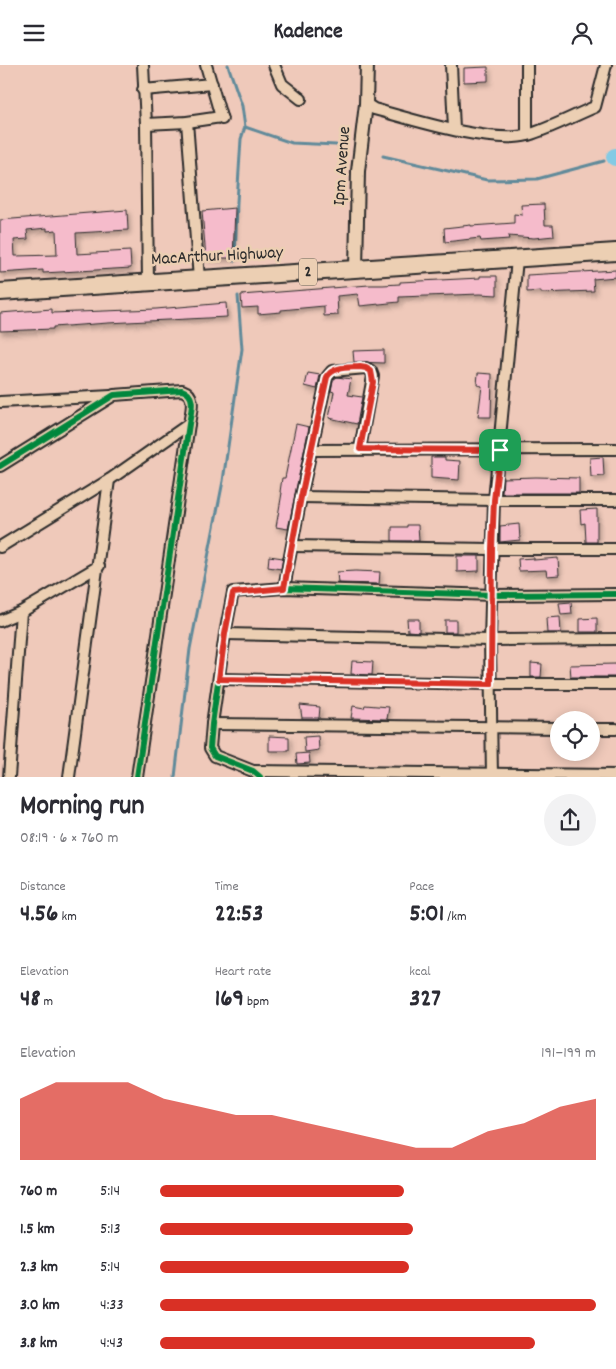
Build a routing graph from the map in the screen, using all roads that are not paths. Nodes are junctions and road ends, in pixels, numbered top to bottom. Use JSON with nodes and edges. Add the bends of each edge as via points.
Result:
{"nodes":[{"id":1,"x":143,"y":65,"type":"edge"},
{"id":2,"x":206,"y":65,"type":"edge"},
{"id":3,"x":368,"y":65,"type":"edge"},
{"id":4,"x":451,"y":65,"type":"edge"},
{"id":5,"x":527,"y":65,"type":"edge"},
{"id":6,"x":606,"y":65,"type":"edge"},
{"id":7,"x":277,"y":68,"type":"edge"},
{"id":8,"x":212,"y":84,"type":"junction"},
{"id":9,"x":143,"y":90,"type":"junction"},
{"id":10,"x":300,"y":99,"type":"dead end"},
{"id":11,"x":366,"y":104,"type":"junction"},
{"id":12,"x":188,"y":122,"type":"junction"},
{"id":13,"x":146,"y":124,"type":"junction"},
{"id":14,"x":454,"y":129,"type":"junction"},
{"id":15,"x":526,"y":135,"type":"junction"},
{"id":16,"x":616,"y":252,"type":"edge"},
{"id":17,"x":517,"y":259,"type":"junction"},
{"id":18,"x":356,"y":269,"type":"junction"},
{"id":19,"x":199,"y":279,"type":"junction"},
{"id":20,"x":148,"y":281,"type":"junction"},
{"id":21,"x":0,"y":292,"type":"edge"},
{"id":22,"x":114,"y":395,"type":"junction"},
{"id":23,"x":0,"y":402,"type":"edge"},
{"id":24,"x":190,"y":424,"type":"junction"},
{"id":25,"x":360,"y":449,"type":"junction"},
{"id":26,"x":616,"y":449,"type":"edge"},
{"id":27,"x":312,"y":450,"type":"junction"},
{"id":28,"x":500,"y":450,"type":"junction"},
{"id":29,"x":0,"y":466,"type":"edge"},
{"id":30,"x":109,"y":480,"type":"junction"},
{"id":31,"x":301,"y":497,"type":"junction"},
{"id":32,"x":494,"y":500,"type":"junction"},
{"id":33,"x":616,"y":500,"type":"edge"},
{"id":34,"x":292,"y":546,"type":"junction"},
{"id":35,"x":0,"y":547,"type":"edge"},
{"id":36,"x":492,"y":549,"type":"junction"},
{"id":37,"x":616,"y":549,"type":"edge"},
{"id":38,"x":99,"y":566,"type":"junction"},
{"id":39,"x":284,"y":588,"type":"junction"},
{"id":40,"x":616,"y":594,"type":"edge"},
{"id":41,"x":493,"y":595,"type":"junction"},
{"id":42,"x":21,"y":612,"type":"junction"},
{"id":43,"x":0,"y":621,"type":"edge"},
{"id":44,"x":225,"y":634,"type":"junction"},
{"id":45,"x":616,"y":639,"type":"edge"},
{"id":46,"x":490,"y":640,"type":"junction"},
{"id":47,"x":219,"y":679,"type":"junction"},
{"id":48,"x":491,"y":684,"type":"junction"},
{"id":49,"x":616,"y":684,"type":"edge"},
{"id":50,"x":212,"y":724,"type":"junction"},
{"id":51,"x":491,"y":728,"type":"junction"},
{"id":52,"x":550,"y":728,"type":"edge"},
{"id":53,"x":600,"y":729,"type":"edge"},
{"id":54,"x":616,"y":729,"type":"edge"},
{"id":55,"x":256,"y":774,"type":"edge"},
{"id":56,"x":616,"y":775,"type":"edge"},
{"id":57,"x":492,"y":776,"type":"edge"},
{"id":58,"x":9,"y":777,"type":"edge"},
{"id":59,"x":70,"y":777,"type":"edge"},
{"id":60,"x":137,"y":777,"type":"edge"}],
"edges":[{"from":1,"to":9,"type":"street"},
{"from":2,"to":8,"type":"street"},
{"from":3,"to":11,"type":"street","name":"Ipm Avenue"},
{"from":4,"to":14,"type":"street"},
{"from":5,"to":15,"type":"street"},
{"from":6,"to":15,"type":"street","via":[[596,107]]},
{"from":7,"to":10,"type":"street","via":[[282,84]]},
{"from":8,"to":9,"type":"street"},
{"from":8,"to":12,"type":"street","via":[[222,118]]},
{"from":9,"to":13,"type":"street"},
{"from":11,"to":14,"type":"street","via":[[374,109]]},
{"from":11,"to":18,"type":"street","name":"Ipm Avenue","via":[[358,171]]},
{"from":12,"to":13,"type":"street"},
{"from":12,"to":19,"type":"street"},
{"from":13,"to":20,"type":"street"},
{"from":14,"to":15,"type":"street","via":[[502,137]]},
{"from":16,"to":17,"type":"highway","name":"MacArthur Highway","number":"2"},
{"from":17,"to":18,"type":"highway","name":"MacArthur Highway","number":"2"},
{"from":17,"to":28,"type":"street"},
{"from":18,"to":19,"type":"highway","name":"MacArthur Highway","number":"2"},
{"from":19,"to":20,"type":"highway","name":"MacArthur Highway","number":"2"},
{"from":20,"to":21,"type":"highway","name":"MacArthur Highway","number":"2"},
{"from":22,"to":23,"type":"street"},
{"from":22,"to":24,"type":"street","via":[[188,392],[192,398]]},
{"from":22,"to":29,"type":"street"},
{"from":24,"to":30,"type":"street"},
{"from":24,"to":60,"type":"street"},
{"from":25,"to":27,"type":"street"},
{"from":25,"to":27,"type":"street","via":[[373,382],[371,371],[360,367],[336,369],[329,373]]},
{"from":25,"to":28,"type":"street"},
{"from":26,"to":28,"type":"street"},
{"from":27,"to":31,"type":"street"},
{"from":28,"to":32,"type":"street"},
{"from":30,"to":35,"type":"street"},
{"from":30,"to":38,"type":"street"},
{"from":31,"to":32,"type":"street"},
{"from":31,"to":34,"type":"street"},
{"from":32,"to":33,"type":"street"},
{"from":32,"to":36,"type":"street"},
{"from":34,"to":36,"type":"street"},
{"from":34,"to":39,"type":"street"},
{"from":36,"to":37,"type":"street"},
{"from":36,"to":41,"type":"street"},
{"from":38,"to":42,"type":"street"},
{"from":38,"to":59,"type":"street"},
{"from":39,"to":41,"type":"street"},
{"from":39,"to":44,"type":"street","via":[[233,593]]},
{"from":40,"to":41,"type":"street"},
{"from":41,"to":46,"type":"street"},
{"from":42,"to":43,"type":"street"},
{"from":42,"to":58,"type":"street"},
{"from":44,"to":46,"type":"street"},
{"from":44,"to":47,"type":"street"},
{"from":45,"to":46,"type":"street"},
{"from":46,"to":48,"type":"street"},
{"from":47,"to":48,"type":"street"},
{"from":47,"to":50,"type":"street"},
{"from":48,"to":49,"type":"street"},
{"from":48,"to":51,"type":"street"},
{"from":50,"to":51,"type":"street"},
{"from":50,"to":55,"type":"street","via":[[210,748],[215,756]]},
{"from":51,"to":52,"type":"street"},
{"from":51,"to":57,"type":"street"},
{"from":53,"to":54,"type":"street"},
{"from":55,"to":57,"type":"street"},
{"from":56,"to":57,"type":"street"}]}
